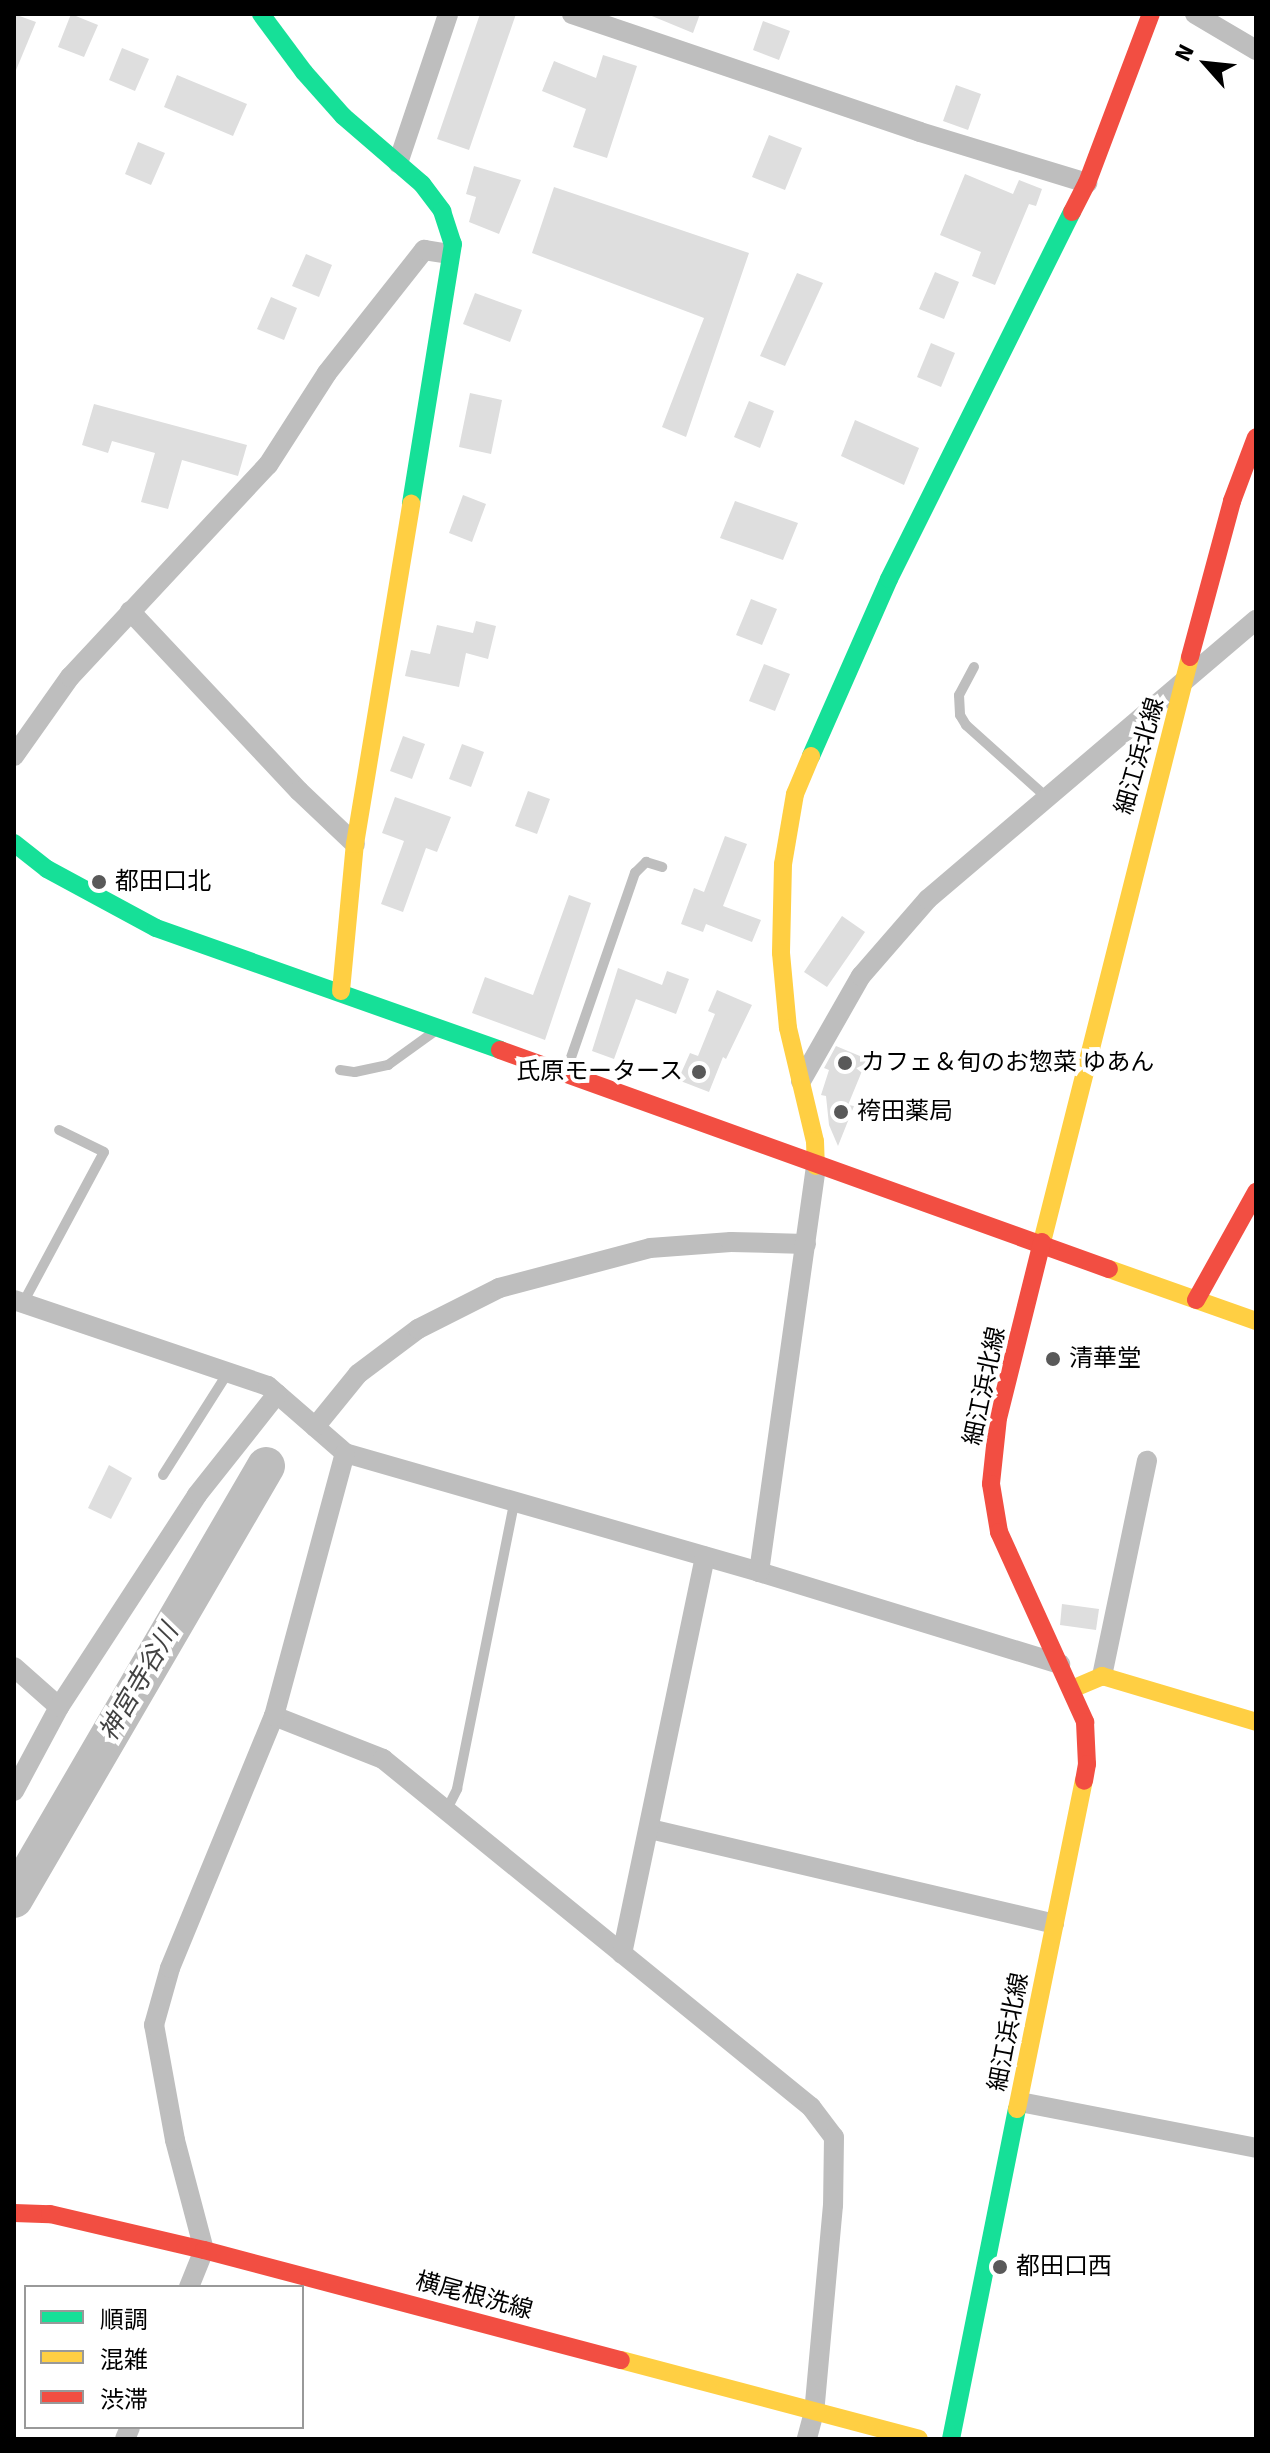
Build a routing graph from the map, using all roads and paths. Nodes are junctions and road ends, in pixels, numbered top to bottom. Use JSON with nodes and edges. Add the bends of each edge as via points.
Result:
{"nodes":[{"id":1,"x":261,"y":14,"type":"edge"},
{"id":2,"x":448,"y":14,"type":"edge"},
{"id":3,"x":572,"y":14,"type":"edge"},
{"id":4,"x":1151,"y":14,"type":"edge"},
{"id":5,"x":1195,"y":14,"type":"edge"},
{"id":6,"x":1256,"y":50,"type":"edge"},
{"id":7,"x":398,"y":163,"type":"junction"},
{"id":8,"x":1087,"y":183,"type":"junction"},
{"id":9,"x":449,"y":254,"type":"junction"},
{"id":10,"x":1256,"y":437,"type":"edge"},
{"id":11,"x":130,"y":611,"type":"junction"},
{"id":12,"x":1256,"y":620,"type":"edge"},
{"id":13,"x":974,"y":667,"type":"dead end"},
{"id":14,"x":1186,"y":681,"type":"junction"},
{"id":15,"x":14,"y":756,"type":"edge"},
{"id":16,"x":1045,"y":796,"type":"junction"},
{"id":17,"x":14,"y":843,"type":"edge"},
{"id":18,"x":355,"y":844,"type":"junction"},
{"id":19,"x":662,"y":867,"type":"dead end"},
{"id":20,"x":341,"y":991,"type":"junction"},
{"id":21,"x":440,"y":1027,"type":"junction"},
{"id":22,"x":340,"y":1070,"type":"dead end"},
{"id":23,"x":565,"y":1074,"type":"junction"},
{"id":24,"x":801,"y":1081,"type":"junction"},
{"id":25,"x":59,"y":1130,"type":"dead end"},
{"id":26,"x":816,"y":1166,"type":"junction"},
{"id":27,"x":1256,"y":1192,"type":"edge"},
{"id":28,"x":806,"y":1244,"type":"junction"},
{"id":29,"x":1042,"y":1246,"type":"junction"},
{"id":30,"x":1196,"y":1300,"type":"junction"},
{"id":31,"x":19,"y":1301,"type":"edge"},
{"id":32,"x":1256,"y":1321,"type":"edge"},
{"id":33,"x":227,"y":1374,"type":"junction"},
{"id":34,"x":277,"y":1394,"type":"junction"},
{"id":35,"x":315,"y":1427,"type":"junction"},
{"id":36,"x":345,"y":1453,"type":"junction"},
{"id":37,"x":1147,"y":1461,"type":"dead end"},
{"id":38,"x":163,"y":1475,"type":"dead end"},
{"id":39,"x":514,"y":1503,"type":"junction"},
{"id":40,"x":705,"y":1557,"type":"junction"},
{"id":41,"x":759,"y":1572,"type":"junction"},
{"id":42,"x":1060,"y":1664,"type":"junction"},
{"id":43,"x":14,"y":1667,"type":"edge"},
{"id":44,"x":1102,"y":1676,"type":"junction"},
{"id":45,"x":1072,"y":1689,"type":"junction"},
{"id":46,"x":59,"y":1707,"type":"junction"},
{"id":47,"x":274,"y":1716,"type":"junction"},
{"id":48,"x":1256,"y":1722,"type":"edge"},
{"id":49,"x":14,"y":1791,"type":"edge"},
{"id":50,"x":446,"y":1811,"type":"junction"},
{"id":51,"x":650,"y":1829,"type":"junction"},
{"id":52,"x":1054,"y":1924,"type":"junction"},
{"id":53,"x":622,"y":1954,"type":"junction"},
{"id":54,"x":1020,"y":2102,"type":"junction"},
{"id":55,"x":1256,"y":2148,"type":"edge"},
{"id":56,"x":14,"y":2213,"type":"edge"},
{"id":57,"x":204,"y":2250,"type":"junction"},
{"id":58,"x":190,"y":2285,"type":"edge"},
{"id":59,"x":814,"y":2412,"type":"junction"},
{"id":60,"x":807,"y":2439,"type":"edge"},
{"id":61,"x":919,"y":2439,"type":"edge"},
{"id":62,"x":951,"y":2439,"type":"edge"}],
"edges":[{"from":1,"to":7,"type":"street","via":[[343,116]]},
{"from":2,"to":7,"type":"street"},
{"from":3,"to":8,"type":"street"},
{"from":4,"to":8,"type":"street"},
{"from":5,"to":6,"type":"street"},
{"from":7,"to":9,"type":"street","via":[[442,211],[453,244]]},
{"from":8,"to":24,"type":"street","via":[[889,579],[795,794],[783,864],[781,953],[788,1028]]},
{"from":9,"to":11,"type":"street","via":[[424,250],[327,373],[268,465]]},
{"from":9,"to":18,"type":"street"},
{"from":10,"to":14,"type":"street","name":"細江浜北線","via":[[1232,501]]},
{"from":11,"to":15,"type":"street","via":[[70,677]]},
{"from":11,"to":18,"type":"street"},
{"from":12,"to":14,"type":"street"},
{"from":13,"to":16,"type":"lane","via":[[959,695],[960,715]]},
{"from":14,"to":16,"type":"street"},
{"from":14,"to":29,"type":"street","name":"細江浜北線","via":[[1113,951]]},
{"from":16,"to":24,"type":"street","via":[[928,899],[882,949],[844,1002]]},
{"from":17,"to":20,"type":"street","via":[[47,869],[156,928]]},
{"from":18,"to":20,"type":"street"},
{"from":19,"to":23,"type":"lane","via":[[646,862],[635,873]]},
{"from":20,"to":21,"type":"street"},
{"from":21,"to":22,"type":"lane","via":[[388,1065]]},
{"from":21,"to":23,"type":"street"},
{"from":23,"to":26,"type":"street"},
{"from":24,"to":26,"type":"street"},
{"from":25,"to":31,"type":"lane","via":[[104,1152]]},
{"from":26,"to":28,"type":"street"},
{"from":26,"to":29,"type":"street"},
{"from":27,"to":30,"type":"street"},
{"from":28,"to":35,"type":"street","via":[[650,1248],[499,1288],[418,1329],[358,1374]]},
{"from":28,"to":41,"type":"street"},
{"from":29,"to":30,"type":"street"},
{"from":29,"to":42,"type":"street","name":"細江浜北線","via":[[998,1418],[991,1484],[999,1532]]},
{"from":30,"to":32,"type":"street"},
{"from":31,"to":33,"type":"street"},
{"from":33,"to":34,"type":"street","via":[[268,1386]]},
{"from":33,"to":38,"type":"lane"},
{"from":34,"to":35,"type":"street"},
{"from":34,"to":46,"type":"street","via":[[197,1495]]},
{"from":35,"to":36,"type":"street"},
{"from":36,"to":39,"type":"street"},
{"from":36,"to":47,"type":"street"},
{"from":37,"to":44,"type":"street"},
{"from":39,"to":40,"type":"street"},
{"from":39,"to":50,"type":"lane","via":[[457,1789]]},
{"from":40,"to":41,"type":"street"},
{"from":40,"to":51,"type":"street"},
{"from":41,"to":42,"type":"street"},
{"from":42,"to":45,"type":"street","name":"細江浜北線"},
{"from":43,"to":46,"type":"street"},
{"from":44,"to":45,"type":"street"},
{"from":44,"to":48,"type":"street"},
{"from":45,"to":52,"type":"street","name":"細江浜北線","via":[[1085,1722],[1087,1764]]},
{"from":46,"to":49,"type":"street"},
{"from":47,"to":50,"type":"street","via":[[383,1759]]},
{"from":47,"to":57,"type":"street","via":[[170,1968],[154,2025],[175,2140]]},
{"from":50,"to":53,"type":"street"},
{"from":51,"to":52,"type":"street"},
{"from":51,"to":53,"type":"street"},
{"from":52,"to":54,"type":"street","name":"細江浜北線"},
{"from":53,"to":59,"type":"street","via":[[811,2107],[834,2137]]},
{"from":54,"to":55,"type":"street"},
{"from":54,"to":62,"type":"street","name":"細江浜北線"},
{"from":56,"to":57,"type":"street","name":"横尾根洗線","via":[[50,2214]]},
{"from":57,"to":58,"type":"street"},
{"from":57,"to":59,"type":"street","name":"横尾根洗線"},
{"from":59,"to":60,"type":"street"},
{"from":59,"to":61,"type":"street","name":"横尾根洗線"}]}
